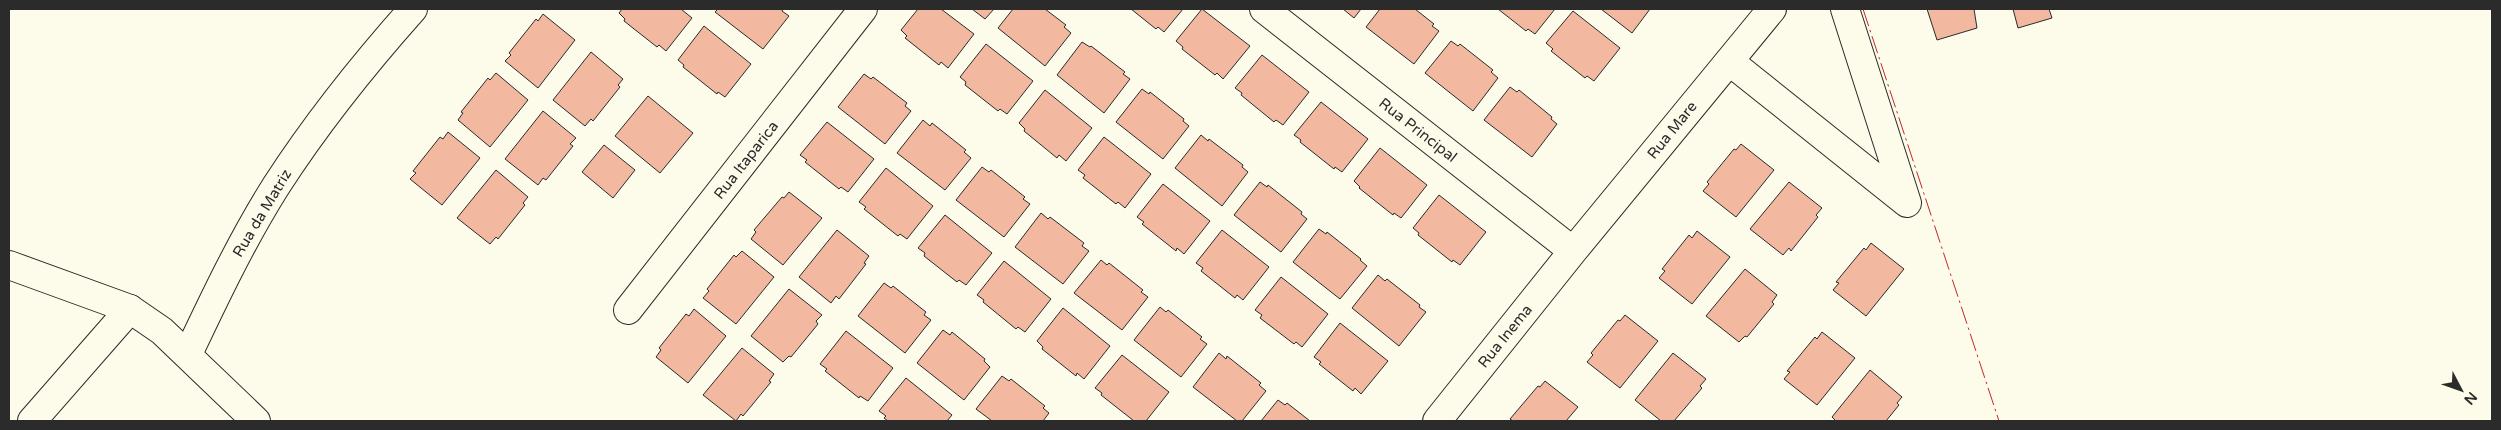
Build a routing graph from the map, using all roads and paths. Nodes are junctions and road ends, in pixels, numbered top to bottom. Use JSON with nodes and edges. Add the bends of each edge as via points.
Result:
{"nodes":[{"id":1,"x":413,"y":9,"type":"edge"},
{"id":2,"x":863,"y":9,"type":"edge"},
{"id":3,"x":1264,"y":9,"type":"edge"},
{"id":4,"x":1772,"y":9,"type":"edge"},
{"id":5,"x":1844,"y":9,"type":"edge"},
{"id":6,"x":1729,"y":61,"type":"junction"},
{"id":7,"x":1573,"y":250,"type":"junction"},
{"id":8,"x":9,"y":265,"type":"edge"},
{"id":9,"x":130,"y":310,"type":"junction"},
{"id":10,"x":628,"y":310,"type":"dead end"},
{"id":11,"x":188,"y":354,"type":"junction"},
{"id":12,"x":32,"y":421,"type":"edge"},
{"id":13,"x":256,"y":421,"type":"edge"},
{"id":14,"x":1437,"y":421,"type":"edge"}],
"edges":[{"from":1,"to":11,"type":"street","name":"Rua da Matriz","via":[[320,124],[276,186],[244,240]]},
{"from":2,"to":10,"type":"street","name":"Rua Itaparica"},
{"from":3,"to":7,"type":"street","name":"Rua Principal"},
{"from":4,"to":6,"type":"street","name":"Rua Mare"},
{"from":5,"to":6,"type":"street","via":[[1907,203]]},
{"from":6,"to":7,"type":"street","name":"Rua Mare"},
{"from":7,"to":14,"type":"street","name":"Rua Inema"},
{"from":8,"to":9,"type":"street"},
{"from":9,"to":11,"type":"street","via":[[162,330]]},
{"from":9,"to":12,"type":"street"},
{"from":11,"to":13,"type":"street"}]}
